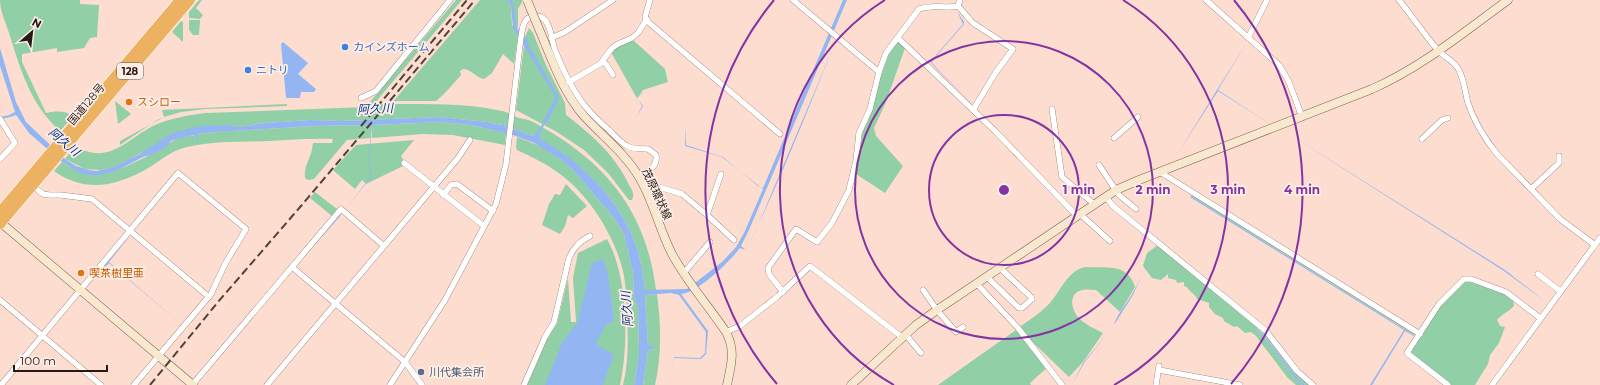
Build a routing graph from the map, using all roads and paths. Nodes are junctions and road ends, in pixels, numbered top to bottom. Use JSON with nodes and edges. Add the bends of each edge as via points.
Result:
{"nodes":[{"id":1,"x":180,"y":0,"type":"edge"},
{"id":2,"x":190,"y":0,"type":"edge"},
{"id":3,"x":528,"y":0,"type":"edge"},
{"id":4,"x":613,"y":0,"type":"edge"},
{"id":5,"x":650,"y":0,"type":"edge"},
{"id":6,"x":793,"y":0,"type":"edge"},
{"id":7,"x":1206,"y":0,"type":"edge"},
{"id":8,"x":1267,"y":0,"type":"edge"},
{"id":9,"x":1399,"y":0,"type":"edge"},
{"id":10,"x":1508,"y":0,"type":"edge"},
{"id":11,"x":447,"y":1,"type":"edge"},
{"id":12,"x":959,"y":3,"type":"edge"},
{"id":13,"x":646,"y":19,"type":"junction"},
{"id":14,"x":898,"y":38,"type":"junction"},
{"id":15,"x":1248,"y":38,"type":"junction"},
{"id":16,"x":548,"y":40,"type":"junction"},
{"id":17,"x":1438,"y":51,"type":"junction"},
{"id":18,"x":602,"y":62,"type":"junction"},
{"id":19,"x":879,"y":72,"type":"junction"},
{"id":20,"x":613,"y":75,"type":"dead end"},
{"id":21,"x":569,"y":82,"type":"junction"},
{"id":22,"x":361,"y":98,"type":"dead end"},
{"id":23,"x":1052,"y":109,"type":"dead end"},
{"id":24,"x":973,"y":110,"type":"junction"},
{"id":25,"x":1302,"y":116,"type":"junction"},
{"id":26,"x":1138,"y":117,"type":"dead end"},
{"id":27,"x":1448,"y":118,"type":"dead end"},
{"id":28,"x":0,"y":119,"type":"edge"},
{"id":29,"x":780,"y":134,"type":"dead end"},
{"id":30,"x":1114,"y":138,"type":"dead end"},
{"id":31,"x":1422,"y":139,"type":"dead end"},
{"id":32,"x":66,"y":140,"type":"junction"},
{"id":33,"x":470,"y":140,"type":"dead end"},
{"id":34,"x":1559,"y":156,"type":"dead end"},
{"id":35,"x":0,"y":159,"type":"edge"},
{"id":36,"x":404,"y":163,"type":"dead end"},
{"id":37,"x":46,"y":165,"type":"junction"},
{"id":38,"x":1099,"y":165,"type":"dead end"},
{"id":39,"x":1160,"y":172,"type":"junction"},
{"id":40,"x":721,"y":174,"type":"dead end"},
{"id":41,"x":639,"y":176,"type":"junction"},
{"id":42,"x":643,"y":185,"type":"junction"},
{"id":43,"x":433,"y":187,"type":"junction"},
{"id":44,"x":1531,"y":189,"type":"junction"},
{"id":45,"x":38,"y":190,"type":"dead end"},
{"id":46,"x":1116,"y":190,"type":"junction"},
{"id":47,"x":443,"y":195,"type":"junction"},
{"id":48,"x":1105,"y":197,"type":"junction"},
{"id":49,"x":1095,"y":204,"type":"junction"},
{"id":50,"x":1136,"y":209,"type":"dead end"},
{"id":51,"x":493,"y":211,"type":"junction"},
{"id":52,"x":0,"y":212,"type":"edge"},
{"id":53,"x":707,"y":215,"type":"junction"},
{"id":54,"x":1079,"y":215,"type":"junction"},
{"id":55,"x":0,"y":223,"type":"edge"},
{"id":56,"x":484,"y":226,"type":"junction"},
{"id":57,"x":130,"y":231,"type":"junction"},
{"id":58,"x":590,"y":236,"type":"dead end"},
{"id":59,"x":1600,"y":238,"type":"edge"},
{"id":60,"x":734,"y":240,"type":"dead end"},
{"id":61,"x":1110,"y":241,"type":"dead end"},
{"id":62,"x":710,"y":242,"type":"dead end"},
{"id":63,"x":1595,"y":245,"type":"junction"},
{"id":64,"x":384,"y":246,"type":"junction"},
{"id":65,"x":292,"y":268,"type":"junction"},
{"id":66,"x":1000,"y":268,"type":"junction"},
{"id":67,"x":683,"y":274,"type":"junction"},
{"id":68,"x":1538,"y":274,"type":"dead end"},
{"id":69,"x":987,"y":277,"type":"junction"},
{"id":70,"x":977,"y":284,"type":"junction"},
{"id":71,"x":80,"y":290,"type":"junction"},
{"id":72,"x":923,"y":290,"type":"dead end"},
{"id":73,"x":1560,"y":290,"type":"junction"},
{"id":74,"x":783,"y":292,"type":"junction"},
{"id":75,"x":209,"y":297,"type":"junction"},
{"id":76,"x":0,"y":300,"type":"edge"},
{"id":77,"x":336,"y":304,"type":"junction"},
{"id":78,"x":937,"y":310,"type":"junction"},
{"id":79,"x":1540,"y":318,"type":"junction"},
{"id":80,"x":963,"y":327,"type":"dead end"},
{"id":81,"x":726,"y":332,"type":"junction"},
{"id":82,"x":1420,"y":334,"type":"junction"},
{"id":83,"x":42,"y":335,"type":"junction"},
{"id":84,"x":904,"y":336,"type":"junction"},
{"id":85,"x":921,"y":353,"type":"dead end"},
{"id":86,"x":159,"y":356,"type":"junction"},
{"id":87,"x":405,"y":362,"type":"junction"},
{"id":88,"x":1,"y":385,"type":"edge"},
{"id":89,"x":102,"y":385,"type":"edge"},
{"id":90,"x":134,"y":385,"type":"edge"},
{"id":91,"x":193,"y":385,"type":"edge"},
{"id":92,"x":267,"y":385,"type":"edge"},
{"id":93,"x":390,"y":385,"type":"edge"},
{"id":94,"x":422,"y":385,"type":"edge"},
{"id":95,"x":524,"y":385,"type":"edge"},
{"id":96,"x":727,"y":385,"type":"edge"},
{"id":97,"x":851,"y":385,"type":"edge"},
{"id":98,"x":1062,"y":385,"type":"edge"},
{"id":99,"x":1156,"y":385,"type":"edge"},
{"id":100,"x":1240,"y":385,"type":"edge"},
{"id":101,"x":1313,"y":385,"type":"edge"},
{"id":102,"x":1448,"y":385,"type":"edge"},
{"id":103,"x":1492,"y":385,"type":"edge"}],
"edges":[{"from":1,"to":32,"type":"highway","name":"国道128号","number":"128"},
{"from":2,"to":32,"type":"highway","name":"国道128号","number":"128"},
{"from":3,"to":16,"type":"street","name":"茂原環状線","bridge":true},
{"from":4,"to":16,"type":"street","via":[[565,32]]},
{"from":5,"to":13,"type":"street"},
{"from":6,"to":19,"type":"street"},
{"from":7,"to":15,"type":"street"},
{"from":8,"to":15,"type":"street"},
{"from":9,"to":17,"type":"street"},
{"from":10,"to":17,"type":"street"},
{"from":11,"to":22,"type":"street","via":[[376,90]]},
{"from":12,"to":14,"type":"street","via":[[949,8],[921,8]]},
{"from":12,"to":24,"type":"street","via":[[972,23],[1013,49]]},
{"from":13,"to":18,"type":"street","via":[[638,34],[612,48]]},
{"from":13,"to":29,"type":"street"},
{"from":14,"to":19,"type":"street","via":[[884,56]]},
{"from":14,"to":24,"type":"street"},
{"from":15,"to":25,"type":"street","via":[[1283,70]]},
{"from":16,"to":21,"type":"street"},
{"from":16,"to":41,"type":"street","name":"茂原環状線","via":[[561,82],[575,105]]},
{"from":16,"to":51,"type":"street","via":[[547,22],[541,17],[530,17],[524,22],[508,147],[499,196]]},
{"from":17,"to":25,"type":"street","via":[[1397,77],[1372,89]]},
{"from":17,"to":44,"type":"street","via":[[1450,59],[1458,69],[1468,103],[1490,145]]},
{"from":18,"to":20,"type":"street"},
{"from":18,"to":21,"type":"street"},
{"from":19,"to":74,"type":"street","via":[[870,109],[859,133],[849,190],[832,223],[817,242],[796,229],[768,268],[769,274]]},
{"from":21,"to":41,"type":"street","via":[[585,106],[623,143],[633,148],[648,148],[656,155],[653,167]]},
{"from":23,"to":49,"type":"street","via":[[1062,178]]},
{"from":24,"to":54,"type":"street"},
{"from":25,"to":39,"type":"street"},
{"from":26,"to":30,"type":"street"},
{"from":27,"to":31,"type":"street","via":[[1442,120]]},
{"from":28,"to":35,"type":"street","via":[[15,143]]},
{"from":32,"to":37,"type":"highway","name":"国道128号","number":"128"},
{"from":33,"to":43,"type":"street"},
{"from":34,"to":44,"type":"street","via":[[1559,163]]},
{"from":36,"to":43,"type":"street"},
{"from":37,"to":52,"type":"highway","name":"国道128号","number":"128"},
{"from":37,"to":55,"type":"highway","name":"国道128号","number":"128"},
{"from":38,"to":46,"type":"street"},
{"from":39,"to":46,"type":"street"},
{"from":39,"to":82,"type":"street"},
{"from":40,"to":53,"type":"street"},
{"from":41,"to":42,"type":"street","name":"茂原環状線"},
{"from":42,"to":53,"type":"street","via":[[649,184],[682,194]]},
{"from":42,"to":67,"type":"street","name":"茂原環状線"},
{"from":43,"to":47,"type":"street"},
{"from":43,"to":64,"type":"street"},
{"from":44,"to":63,"type":"street","via":[[1560,219]]},
{"from":45,"to":57,"type":"street","via":[[49,195],[92,199]]},
{"from":46,"to":48,"type":"street"},
{"from":46,"to":50,"type":"street"},
{"from":47,"to":51,"type":"street","via":[[451,185],[457,184]]},
{"from":47,"to":56,"type":"street"},
{"from":48,"to":49,"type":"street"},
{"from":48,"to":101,"type":"street","via":[[1266,331],[1297,371]]},
{"from":49,"to":54,"type":"street"},
{"from":51,"to":56,"type":"street"},
{"from":53,"to":60,"type":"street"},
{"from":54,"to":61,"type":"street"},
{"from":54,"to":66,"type":"street"},
{"from":55,"to":71,"type":"street"},
{"from":56,"to":87,"type":"street","via":[[445,300]]},
{"from":57,"to":71,"type":"street"},
{"from":57,"to":75,"type":"street"},
{"from":57,"to":75,"type":"street","via":[[178,174],[246,229]]},
{"from":58,"to":95,"type":"street","via":[[573,250],[554,322]]},
{"from":59,"to":63,"type":"street"},
{"from":62,"to":67,"type":"street"},
{"from":63,"to":73,"type":"street"},
{"from":64,"to":65,"type":"street","via":[[341,209]]},
{"from":64,"to":77,"type":"street"},
{"from":65,"to":77,"type":"street"},
{"from":65,"to":91,"type":"street"},
{"from":66,"to":69,"type":"street"},
{"from":66,"to":69,"type":"street","via":[[1031,297],[1032,299],[1022,308]]},
{"from":67,"to":81,"type":"street","name":"茂原環状線"},
{"from":68,"to":73,"type":"street"},
{"from":69,"to":70,"type":"street"},
{"from":70,"to":78,"type":"street"},
{"from":70,"to":98,"type":"street","via":[[1018,328]]},
{"from":71,"to":83,"type":"street"},
{"from":71,"to":86,"type":"street"},
{"from":72,"to":78,"type":"street"},
{"from":73,"to":79,"type":"street"},
{"from":74,"to":81,"type":"street","via":[[740,326]]},
{"from":74,"to":84,"type":"street","via":[[810,266]]},
{"from":75,"to":86,"type":"street"},
{"from":76,"to":83,"type":"street"},
{"from":77,"to":87,"type":"street"},
{"from":77,"to":92,"type":"street"},
{"from":78,"to":80,"type":"street","via":[[956,332]]},
{"from":78,"to":84,"type":"street"},
{"from":79,"to":82,"type":"street","via":[[1506,292],[1467,279],[1442,301]]},
{"from":79,"to":103,"type":"street"},
{"from":81,"to":96,"type":"street","name":"茂原環状線","via":[[732,342],[733,354]]},
{"from":82,"to":102,"type":"street","via":[[1407,353]]},
{"from":83,"to":88,"type":"street"},
{"from":83,"to":89,"type":"street"},
{"from":84,"to":85,"type":"street"},
{"from":84,"to":97,"type":"street"},
{"from":86,"to":90,"type":"street"},
{"from":86,"to":91,"type":"street"},
{"from":87,"to":93,"type":"street"},
{"from":87,"to":94,"type":"street"},
{"from":99,"to":100,"type":"street","via":[[1159,368]]}]}
